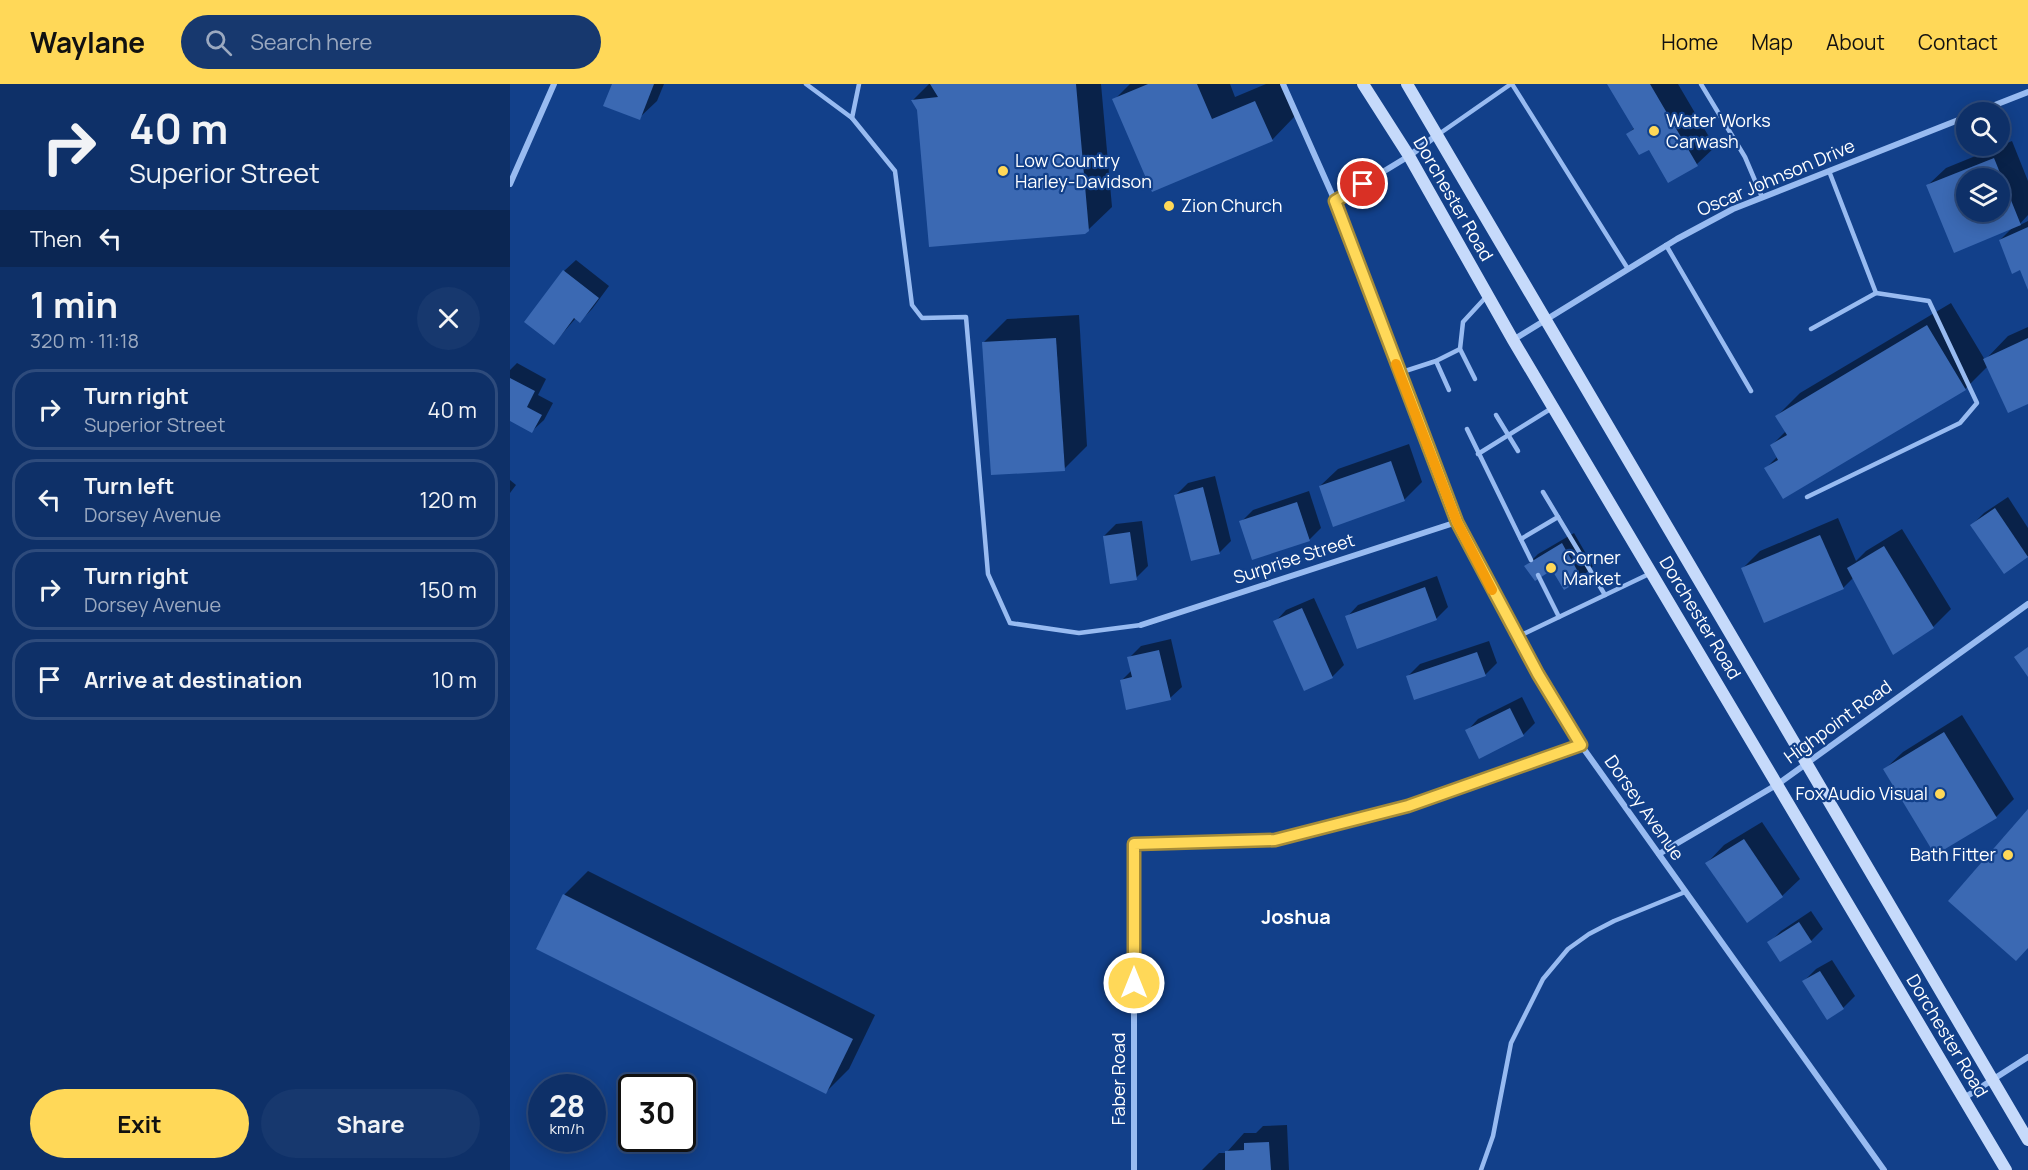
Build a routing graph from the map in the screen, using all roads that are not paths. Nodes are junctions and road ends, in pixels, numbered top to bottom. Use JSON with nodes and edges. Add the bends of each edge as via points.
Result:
{"nodes":[{"id":1,"x":806,"y":84,"type":"edge"},
{"id":2,"x":859,"y":84,"type":"edge"},
{"id":3,"x":1283,"y":84,"type":"edge"},
{"id":4,"x":1363,"y":84,"type":"edge"},
{"id":5,"x":1407,"y":84,"type":"edge"},
{"id":6,"x":1511,"y":84,"type":"edge"},
{"id":7,"x":1701,"y":84,"type":"edge"},
{"id":8,"x":551,"y":85,"type":"edge"},
{"id":9,"x":2028,"y":92,"type":"edge"},
{"id":10,"x":2002,"y":102,"type":"edge"},
{"id":11,"x":852,"y":118,"type":"junction"},
{"id":12,"x":1956,"y":121,"type":"edge"},
{"id":13,"x":1437,"y":135,"type":"junction"},
{"id":14,"x":1409,"y":156,"type":"junction"},
{"id":15,"x":1829,"y":171,"type":"junction"},
{"id":16,"x":510,"y":184,"type":"edge"},
{"id":17,"x":1762,"y":197,"type":"junction"},
{"id":18,"x":1335,"y":201,"type":"junction"},
{"id":19,"x":1666,"y":245,"type":"junction"},
{"id":20,"x":1628,"y":269,"type":"junction"},
{"id":21,"x":1876,"y":293,"type":"junction"},
{"id":22,"x":1488,"y":295,"type":"junction"},
{"id":23,"x":1546,"y":320,"type":"junction"},
{"id":24,"x":1811,"y":329,"type":"dead end"},
{"id":25,"x":1513,"y":340,"type":"junction"},
{"id":26,"x":1460,"y":349,"type":"junction"},
{"id":27,"x":1436,"y":361,"type":"junction"},
{"id":28,"x":1400,"y":373,"type":"junction"},
{"id":29,"x":1475,"y":379,"type":"dead end"},
{"id":30,"x":1449,"y":390,"type":"dead end"},
{"id":31,"x":1751,"y":391,"type":"dead end"},
{"id":32,"x":1553,"y":408,"type":"junction"},
{"id":33,"x":1496,"y":415,"type":"dead end"},
{"id":34,"x":1467,"y":429,"type":"dead end"},
{"id":35,"x":1508,"y":435,"type":"junction"},
{"id":36,"x":1518,"y":451,"type":"dead end"},
{"id":37,"x":1478,"y":454,"type":"junction"},
{"id":38,"x":1543,"y":492,"type":"dead end"},
{"id":39,"x":1807,"y":497,"type":"dead end"},
{"id":40,"x":1558,"y":517,"type":"junction"},
{"id":41,"x":1457,"y":522,"type":"junction"},
{"id":42,"x":1521,"y":539,"type":"junction"},
{"id":43,"x":1531,"y":560,"type":"dead end"},
{"id":44,"x":1652,"y":573,"type":"junction"},
{"id":45,"x":1538,"y":575,"type":"dead end"},
{"id":46,"x":1605,"y":595,"type":"junction"},
{"id":47,"x":2028,"y":603,"type":"edge"},
{"id":48,"x":1559,"y":617,"type":"junction"},
{"id":49,"x":1141,"y":625,"type":"joint"},
{"id":50,"x":1518,"y":637,"type":"junction"},
{"id":51,"x":1581,"y":745,"type":"junction"},
{"id":52,"x":1806,"y":764,"type":"junction"},
{"id":53,"x":1778,"y":784,"type":"junction"},
{"id":54,"x":1659,"y":854,"type":"junction"},
{"id":55,"x":1685,"y":892,"type":"junction"},
{"id":56,"x":2028,"y":1057,"type":"edge"},
{"id":57,"x":1992,"y":1080,"type":"junction"},
{"id":58,"x":1963,"y":1098,"type":"junction"},
{"id":59,"x":2028,"y":1140,"type":"edge"},
{"id":60,"x":1134,"y":1170,"type":"edge"},
{"id":61,"x":1481,"y":1170,"type":"edge"},
{"id":62,"x":1884,"y":1170,"type":"edge"},
{"id":63,"x":2006,"y":1170,"type":"edge"}],
"edges":[{"from":1,"to":11,"type":"lane"},
{"from":2,"to":11,"type":"lane"},
{"from":3,"to":18,"type":"street","name":"Dorsey Avenue"},
{"from":4,"to":14,"type":"main road","name":"Dorchester Road"},
{"from":5,"to":13,"type":"main road","name":"Dorchester Road"},
{"from":6,"to":13,"type":"lane"},
{"from":6,"to":20,"type":"lane"},
{"from":7,"to":17,"type":"lane","via":[[1745,158]]},
{"from":8,"to":16,"type":"street"},
{"from":9,"to":10,"type":"street"},
{"from":11,"to":49,"type":"lane","via":[[896,171],[912,305],[922,318],[966,317],[988,574],[1010,623],[1079,633]]},
{"from":12,"to":15,"type":"street","name":"Oscar Johnson Drive"},
{"from":13,"to":14,"type":"street"},
{"from":13,"to":23,"type":"main road","name":"Dorchester Road"},
{"from":14,"to":18,"type":"street"},
{"from":14,"to":22,"type":"main road","name":"Dorchester Road"},
{"from":15,"to":17,"type":"street","name":"Oscar Johnson Drive"},
{"from":15,"to":21,"type":"lane"},
{"from":17,"to":19,"type":"street","name":"Oscar Johnson Drive"},
{"from":18,"to":28,"type":"street","name":"Dorsey Avenue"},
{"from":19,"to":20,"type":"street","name":"Oscar Johnson Drive"},
{"from":19,"to":31,"type":"lane"},
{"from":20,"to":23,"type":"street","name":"Oscar Johnson Drive"},
{"from":21,"to":24,"type":"lane"},
{"from":21,"to":39,"type":"lane","via":[[1929,301],[1977,403],[1960,423]]},
{"from":22,"to":25,"type":"main road","name":"Dorchester Road"},
{"from":22,"to":26,"type":"lane","via":[[1463,322]]},
{"from":23,"to":25,"type":"street","name":"Oscar Johnson Drive"},
{"from":23,"to":52,"type":"main road","name":"Dorchester Road"},
{"from":25,"to":32,"type":"main road","name":"Dorchester Road"},
{"from":26,"to":27,"type":"lane"},
{"from":26,"to":29,"type":"lane"},
{"from":27,"to":28,"type":"lane"},
{"from":27,"to":30,"type":"lane"},
{"from":28,"to":41,"type":"street","name":"Dorsey Avenue"},
{"from":32,"to":35,"type":"lane"},
{"from":32,"to":44,"type":"main road","name":"Dorchester Road"},
{"from":33,"to":35,"type":"lane"},
{"from":34,"to":37,"type":"lane"},
{"from":35,"to":36,"type":"lane"},
{"from":35,"to":37,"type":"lane"},
{"from":37,"to":42,"type":"lane"},
{"from":38,"to":40,"type":"lane"},
{"from":40,"to":42,"type":"lane"},
{"from":40,"to":46,"type":"lane"},
{"from":41,"to":49,"type":"street","name":"Surprise Street"},
{"from":41,"to":50,"type":"street","name":"Dorsey Avenue"},
{"from":42,"to":43,"type":"lane"},
{"from":44,"to":46,"type":"lane"},
{"from":44,"to":53,"type":"main road","name":"Dorchester Road"},
{"from":45,"to":48,"type":"lane"},
{"from":46,"to":48,"type":"lane"},
{"from":47,"to":52,"type":"street","name":"Highpoint Road"},
{"from":48,"to":50,"type":"lane"},
{"from":50,"to":51,"type":"street","name":"Dorsey Avenue"},
{"from":51,"to":54,"type":"street","name":"Dorsey Avenue"},
{"from":51,"to":60,"type":"street","name":"Faber Road","via":[[1408,806],[1275,840],[1134,844]]},
{"from":52,"to":53,"type":"street","name":"Highpoint Road"},
{"from":52,"to":57,"type":"main road","name":"Dorchester Road"},
{"from":53,"to":54,"type":"street","name":"Highpoint Road"},
{"from":53,"to":58,"type":"main road","name":"Dorchester Road"},
{"from":54,"to":55,"type":"street","name":"Dorsey Avenue"},
{"from":55,"to":61,"type":"lane","via":[[1589,934],[1568,949],[1543,979],[1511,1043],[1493,1136]]},
{"from":55,"to":62,"type":"street","name":"Dorsey Avenue"},
{"from":56,"to":57,"type":"street"},
{"from":57,"to":58,"type":"street"},
{"from":57,"to":59,"type":"main road","name":"Dorchester Road"},
{"from":58,"to":63,"type":"main road","name":"Dorchester Road"}]}
